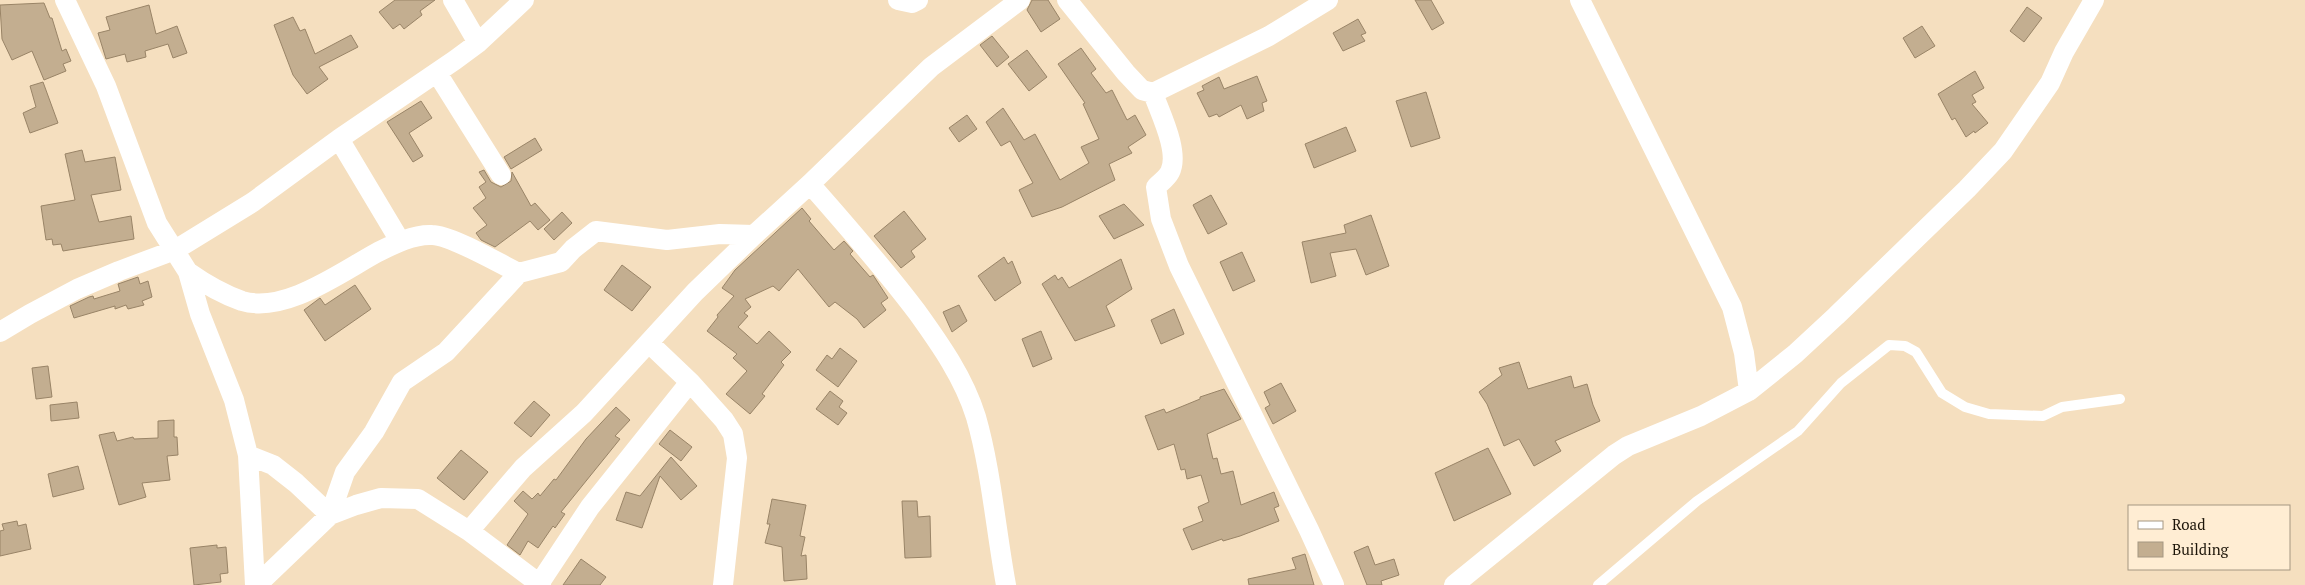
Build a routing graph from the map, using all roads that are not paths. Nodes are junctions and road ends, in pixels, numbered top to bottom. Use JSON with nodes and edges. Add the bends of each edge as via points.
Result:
{"nodes":[{"id":1,"x":65,"y":0,"type":"edge"},
{"id":2,"x":453,"y":0,"type":"edge"},
{"id":3,"x":524,"y":0,"type":"edge"},
{"id":4,"x":898,"y":0,"type":"edge"},
{"id":5,"x":918,"y":0,"type":"edge"},
{"id":6,"x":1020,"y":0,"type":"edge"},
{"id":7,"x":1067,"y":0,"type":"edge"},
{"id":8,"x":1328,"y":0,"type":"edge"},
{"id":9,"x":1580,"y":0,"type":"edge"},
{"id":10,"x":2094,"y":0,"type":"edge"},
{"id":11,"x":478,"y":44,"type":"junction"},
{"id":12,"x":437,"y":73,"type":"junction"},
{"id":13,"x":1153,"y":93,"type":"junction"},
{"id":14,"x":339,"y":139,"type":"junction"},
{"id":15,"x":501,"y":175,"type":"dead end"},
{"id":16,"x":810,"y":184,"type":"junction"},
{"id":17,"x":754,"y":234,"type":"junction"},
{"id":18,"x":400,"y":241,"type":"junction"},
{"id":19,"x":175,"y":250,"type":"junction"},
{"id":20,"x":188,"y":272,"type":"junction"},
{"id":21,"x":519,"y":273,"type":"junction"},
{"id":22,"x":0,"y":332,"type":"edge"},
{"id":23,"x":649,"y":343,"type":"junction"},
{"id":24,"x":690,"y":382,"type":"junction"},
{"id":25,"x":1749,"y":392,"type":"junction"},
{"id":26,"x":2120,"y":399,"type":"dead end"},
{"id":27,"x":248,"y":455,"type":"junction"},
{"id":28,"x":330,"y":515,"type":"junction"},
{"id":29,"x":469,"y":531,"type":"junction"},
{"id":30,"x":540,"y":584,"type":"edge"},
{"id":31,"x":256,"y":585,"type":"edge"},
{"id":32,"x":723,"y":585,"type":"edge"},
{"id":33,"x":1006,"y":585,"type":"edge"},
{"id":34,"x":1334,"y":585,"type":"edge"},
{"id":35,"x":1454,"y":585,"type":"edge"},
{"id":36,"x":1598,"y":585,"type":"edge"}],
"edges":[{"from":1,"to":19,"type":"street","via":[[106,86],[157,223]]},
{"from":2,"to":11,"type":"street"},
{"from":3,"to":11,"type":"street"},
{"from":4,"to":5,"type":"street","via":[[912,3]]},
{"from":6,"to":16,"type":"street","via":[[931,67]]},
{"from":7,"to":13,"type":"street","via":[[1142,90]]},
{"from":8,"to":13,"type":"street","via":[[1269,36]]},
{"from":9,"to":25,"type":"street","via":[[1732,307],[1744,353]]},
{"from":10,"to":25,"type":"street","via":[[2050,83],[2003,151],[1836,316]]},
{"from":11,"to":12,"type":"street"},
{"from":12,"to":14,"type":"street"},
{"from":12,"to":15,"type":"street"},
{"from":13,"to":34,"type":"street","via":[[1171,141],[1170,172],[1156,187],[1160,219],[1192,293]]},
{"from":14,"to":18,"type":"street"},
{"from":14,"to":19,"type":"street","via":[[252,202]]},
{"from":16,"to":17,"type":"street"},
{"from":16,"to":33,"type":"street","via":[[886,271],[940,343],[965,388],[985,457]]},
{"from":17,"to":21,"type":"street","via":[[667,240],[596,231],[560,262]]},
{"from":17,"to":23,"type":"street"},
{"from":18,"to":20,"type":"street","via":[[298,296],[271,304],[243,301],[212,289]]},
{"from":18,"to":21,"type":"street","via":[[432,235],[457,243]]},
{"from":19,"to":20,"type":"street"},
{"from":19,"to":22,"type":"street","via":[[77,289]]},
{"from":20,"to":27,"type":"street","via":[[200,314],[234,400]]},
{"from":21,"to":28,"type":"street","via":[[446,352],[402,382],[374,432],[345,472]]},
{"from":23,"to":24,"type":"street"},
{"from":23,"to":29,"type":"street","via":[[578,419],[523,468]]},
{"from":24,"to":30,"type":"street","via":[[590,507]]},
{"from":24,"to":32,"type":"street","via":[[733,434],[737,458]]},
{"from":25,"to":35,"type":"street","via":[[1621,450]]},
{"from":26,"to":36,"type":"lane","via":[[2062,407],[2043,416],[1989,414],[1965,407],[1942,393],[1916,352],[1906,346],[1889,345],[1841,383],[1798,431],[1697,501]]},
{"from":27,"to":28,"type":"street","via":[[273,465]]},
{"from":27,"to":31,"type":"street"},
{"from":28,"to":29,"type":"street","via":[[381,498],[418,498]]},
{"from":28,"to":31,"type":"street"},
{"from":29,"to":30,"type":"street"}]}
